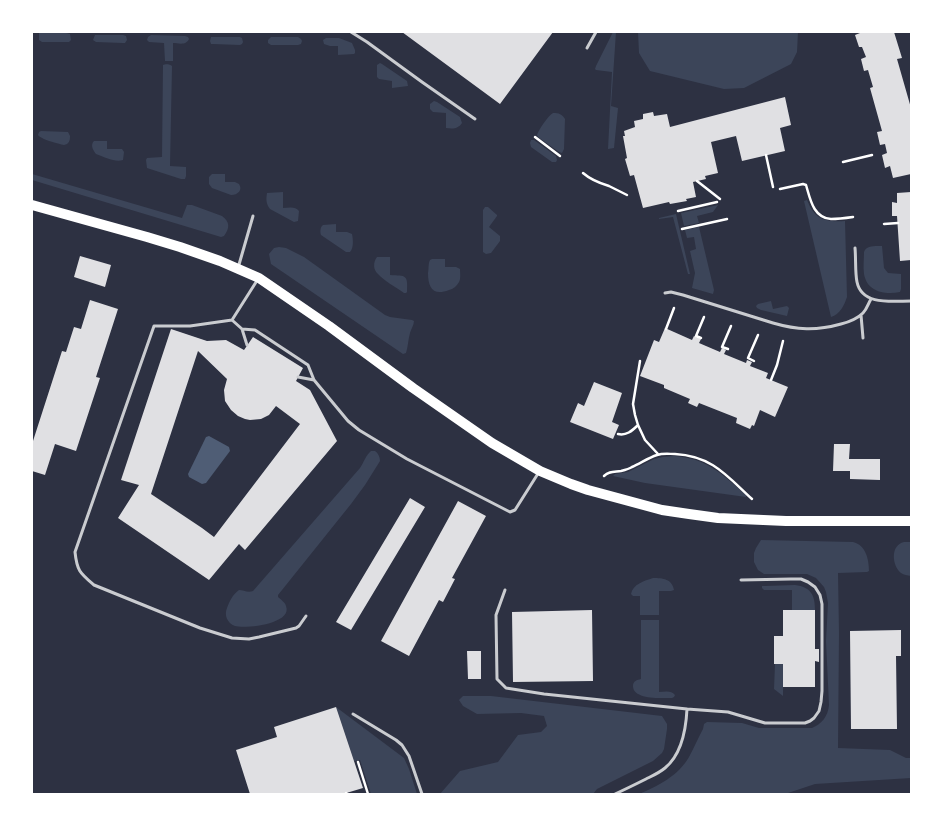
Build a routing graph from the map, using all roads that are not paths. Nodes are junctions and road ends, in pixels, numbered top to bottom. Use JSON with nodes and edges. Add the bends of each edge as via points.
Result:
{"nodes":[{"id":1,"x":351,"y":32,"type":"edge"},
{"id":2,"x":596,"y":32,"type":"edge"},
{"id":3,"x":587,"y":48,"type":"dead end"},
{"id":4,"x":475,"y":119,"type":"dead end"},
{"id":5,"x":32,"y":205,"type":"edge"},
{"id":6,"x":253,"y":216,"type":"dead end"},
{"id":7,"x":855,"y":248,"type":"dead end"},
{"id":8,"x":238,"y":268,"type":"junction"},
{"id":9,"x":259,"y":278,"type":"junction"},
{"id":10,"x":664,"y":293,"type":"dead end"},
{"id":11,"x":871,"y":299,"type":"junction"},
{"id":12,"x":911,"y":301,"type":"edge"},
{"id":13,"x":861,"y":315,"type":"junction"},
{"id":14,"x":232,"y":320,"type":"junction"},
{"id":15,"x":242,"y":329,"type":"junction"},
{"id":16,"x":863,"y":338,"type":"dead end"},
{"id":17,"x":247,"y":345,"type":"dead end"},
{"id":18,"x":298,"y":377,"type":"dead end"},
{"id":19,"x":314,"y":380,"type":"junction"},
{"id":20,"x":540,"y":471,"type":"junction"},
{"id":21,"x":911,"y":521,"type":"edge"},
{"id":22,"x":740,"y":580,"type":"dead end"},
{"id":23,"x":505,"y":590,"type":"dead end"},
{"id":24,"x":306,"y":616,"type":"dead end"},
{"id":25,"x":687,"y":709,"type":"junction"},
{"id":26,"x":353,"y":714,"type":"dead end"},
{"id":27,"x":422,"y":794,"type":"edge"},
{"id":28,"x":615,"y":794,"type":"edge"}],
"edges":[{"from":1,"to":4,"type":"lane"},
{"from":2,"to":3,"type":"lane"},
{"from":5,"to":8,"type":"main road","via":[[180,247]]},
{"from":6,"to":8,"type":"lane"},
{"from":7,"to":11,"type":"lane","via":[[856,282]]},
{"from":8,"to":9,"type":"main road"},
{"from":9,"to":14,"type":"lane"},
{"from":9,"to":20,"type":"main road","via":[[492,444]]},
{"from":10,"to":13,"type":"lane","via":[[683,294],[773,324],[803,330],[831,327],[849,322]]},
{"from":11,"to":12,"type":"lane"},
{"from":11,"to":13,"type":"lane"},
{"from":13,"to":16,"type":"lane"},
{"from":14,"to":15,"type":"lane"},
{"from":14,"to":24,"type":"lane","via":[[190,326],[154,326],[75,552],[76,564],[81,574],[94,584],[200,628],[232,638],[249,639],[296,628]]},
{"from":15,"to":17,"type":"lane"},
{"from":15,"to":19,"type":"lane","via":[[255,330],[308,365]]},
{"from":18,"to":19,"type":"lane"},
{"from":19,"to":20,"type":"lane","via":[[348,421],[359,430],[407,459],[510,512],[515,510]]},
{"from":20,"to":21,"type":"main road","via":[[588,490],[662,510],[689,514],[786,521]]},
{"from":22,"to":25,"type":"lane","via":[[801,579],[815,587],[820,595],[822,691],[819,711],[814,718],[805,723],[765,723],[728,712]]},
{"from":23,"to":25,"type":"lane","via":[[496,615],[497,679],[506,688]]},
{"from":25,"to":28,"type":"lane","via":[[683,738],[670,763],[659,773]]},
{"from":26,"to":27,"type":"lane","via":[[402,745],[409,756]]}]}
